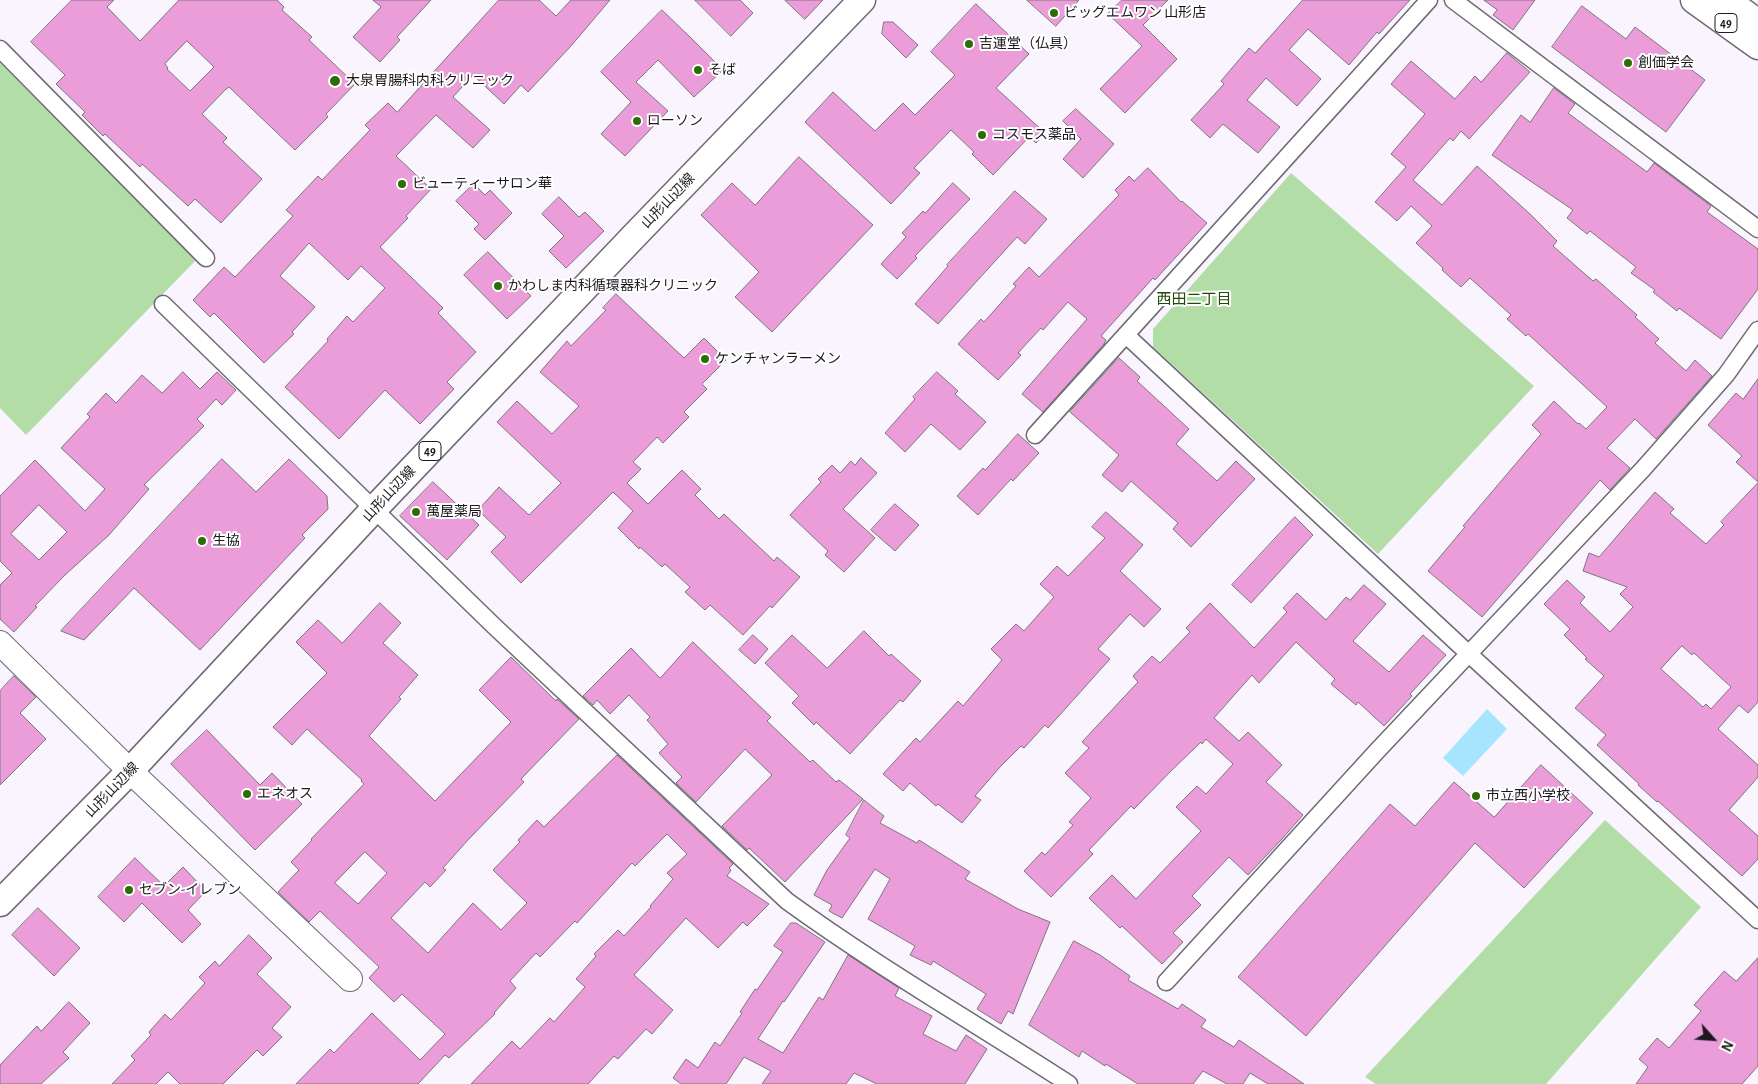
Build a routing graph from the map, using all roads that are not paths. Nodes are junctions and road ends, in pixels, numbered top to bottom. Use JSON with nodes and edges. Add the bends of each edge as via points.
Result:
{"nodes":[{"id":1,"x":841,"y":0,"type":"edge"},
{"id":2,"x":862,"y":0,"type":"edge"},
{"id":3,"x":1429,"y":0,"type":"edge"},
{"id":4,"x":1453,"y":0,"type":"edge"},
{"id":5,"x":1694,"y":0,"type":"edge"},
{"id":6,"x":1728,"y":0,"type":"edge"},
{"id":7,"x":1758,"y":23,"type":"edge"},
{"id":8,"x":1758,"y":46,"type":"edge"},
{"id":9,"x":0,"y":49,"type":"edge"},
{"id":10,"x":1758,"y":229,"type":"edge"},
{"id":11,"x":206,"y":258,"type":"dead end"},
{"id":12,"x":164,"y":304,"type":"dead end"},
{"id":13,"x":1758,"y":330,"type":"edge"},
{"id":14,"x":1126,"y":335,"type":"junction"},
{"id":15,"x":1035,"y":435,"type":"dead end"},
{"id":16,"x":370,"y":503,"type":"junction"},
{"id":17,"x":0,"y":643,"type":"edge"},
{"id":18,"x":1469,"y":654,"type":"junction"},
{"id":19,"x":125,"y":766,"type":"junction"},
{"id":20,"x":0,"y":884,"type":"edge"},
{"id":21,"x":0,"y":903,"type":"edge"},
{"id":22,"x":1758,"y":920,"type":"edge"},
{"id":23,"x":350,"y":980,"type":"dead end"},
{"id":24,"x":1166,"y":982,"type":"dead end"},
{"id":25,"x":1069,"y":1084,"type":"edge"}],
"edges":[{"from":1,"to":16,"type":"main road","name":"山形山辺線","number":"49","via":[[617,231]]},
{"from":2,"to":16,"type":"main road","name":"山形山辺線","number":"49"},
{"from":3,"to":14,"type":"street"},
{"from":4,"to":10,"type":"street"},
{"from":5,"to":8,"type":"main road","number":"49"},
{"from":6,"to":7,"type":"main road","number":"49"},
{"from":9,"to":11,"type":"street"},
{"from":12,"to":16,"type":"street"},
{"from":13,"to":18,"type":"street","via":[[1726,375],[1650,462]]},
{"from":14,"to":15,"type":"street"},
{"from":14,"to":18,"type":"street"},
{"from":16,"to":19,"type":"main road","name":"山形山辺線","number":"49"},
{"from":16,"to":25,"type":"street","via":[[494,626],[787,901],[861,953]]},
{"from":17,"to":19,"type":"street"},
{"from":18,"to":22,"type":"street"},
{"from":18,"to":24,"type":"street"},
{"from":19,"to":20,"type":"main road","name":"山形山辺線","number":"49"},
{"from":19,"to":21,"type":"main road","name":"山形山辺線","number":"49"},
{"from":19,"to":23,"type":"street"}]}
